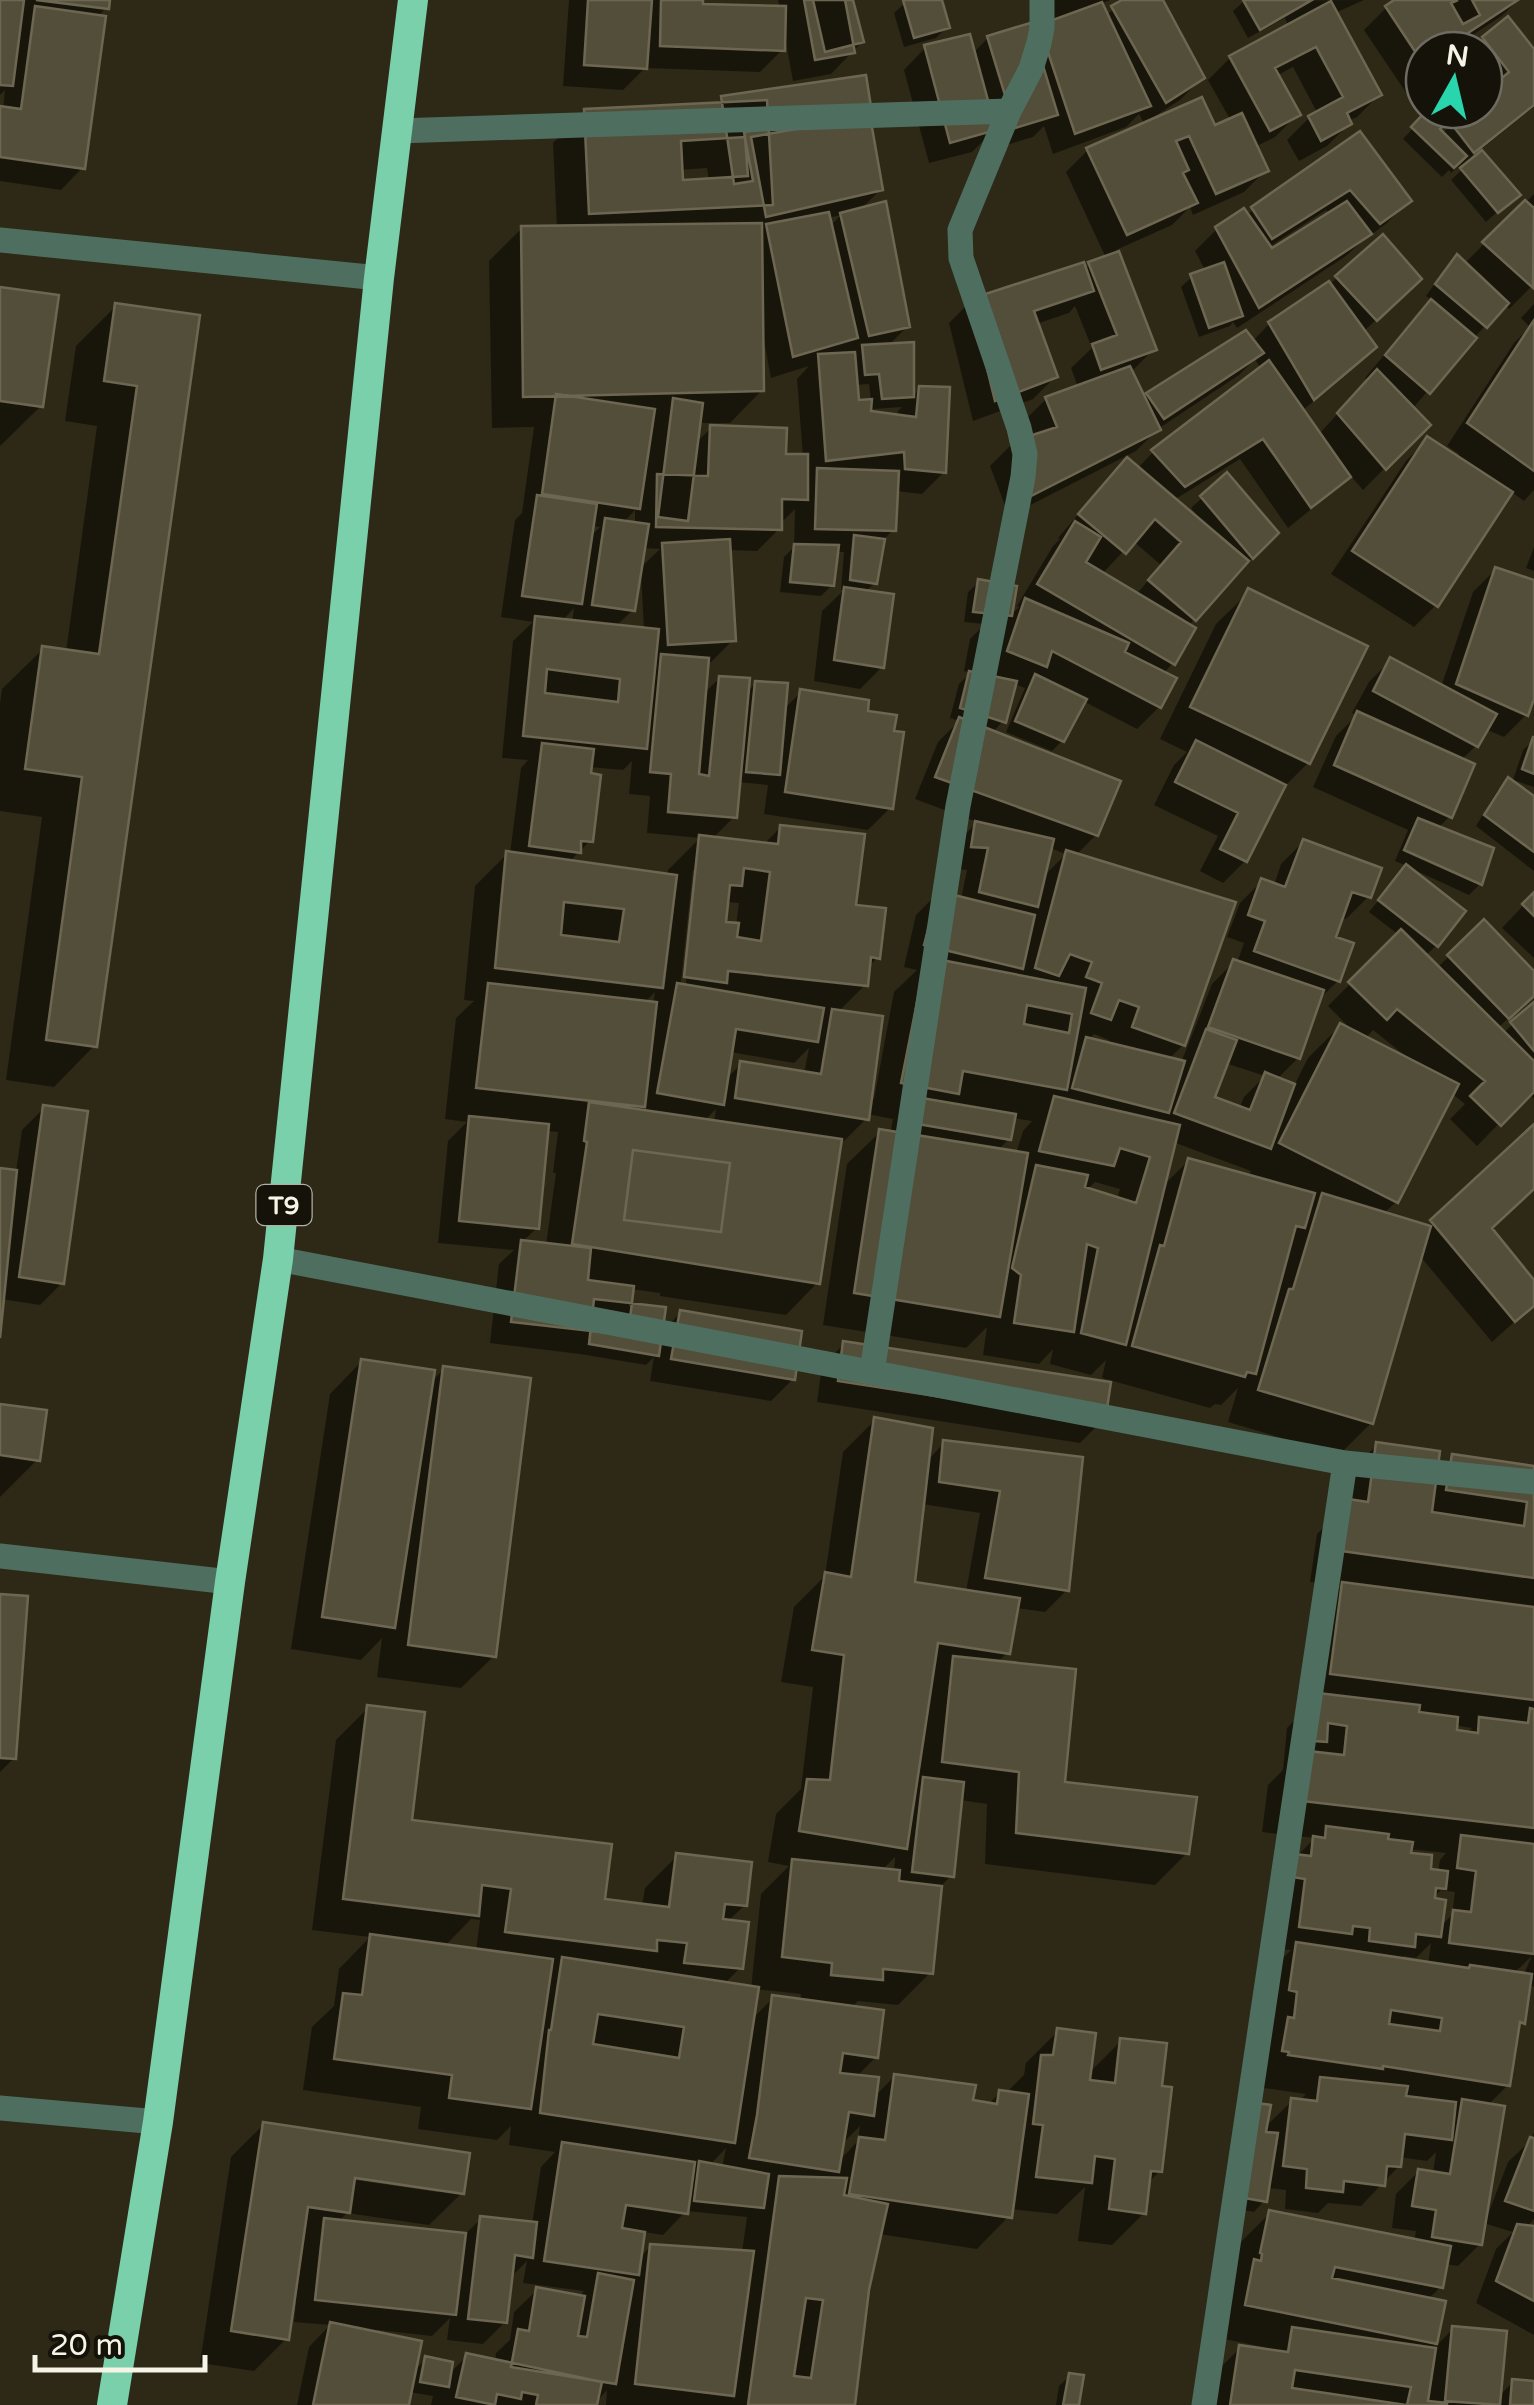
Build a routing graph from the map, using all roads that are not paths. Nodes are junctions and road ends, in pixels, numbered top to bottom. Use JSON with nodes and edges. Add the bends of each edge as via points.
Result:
{"nodes":[{"id":1,"x":413,"y":0,"type":"edge"},
{"id":2,"x":1042,"y":0,"type":"edge"},
{"id":3,"x":1010,"y":111,"type":"junction"},
{"id":4,"x":397,"y":131,"type":"junction"},
{"id":5,"x":0,"y":240,"type":"edge"},
{"id":6,"x":379,"y":278,"type":"junction"},
{"id":7,"x":278,"y":1259,"type":"junction"},
{"id":8,"x":872,"y":1372,"type":"junction"},
{"id":9,"x":1345,"y":1463,"type":"junction"},
{"id":10,"x":1534,"y":1482,"type":"edge"},
{"id":11,"x":0,"y":1556,"type":"edge"},
{"id":12,"x":230,"y":1582,"type":"junction"},
{"id":13,"x":0,"y":2108,"type":"edge"},
{"id":14,"x":158,"y":2122,"type":"junction"},
{"id":15,"x":112,"y":2405,"type":"edge"},
{"id":16,"x":1204,"y":2405,"type":"edge"}],
"edges":[{"from":1,"to":4,"type":"highway","number":"T9"},
{"from":2,"to":3,"type":"street","via":[[1039,43]]},
{"from":3,"to":4,"type":"street"},
{"from":3,"to":8,"type":"street","via":[[959,243],[1019,428],[1023,477],[958,806]]},
{"from":4,"to":6,"type":"highway","number":"T9"},
{"from":5,"to":6,"type":"street"},
{"from":6,"to":7,"type":"highway","number":"T9"},
{"from":7,"to":8,"type":"street"},
{"from":7,"to":12,"type":"highway","number":"T9"},
{"from":8,"to":9,"type":"street"},
{"from":9,"to":10,"type":"street"},
{"from":9,"to":16,"type":"street"},
{"from":11,"to":12,"type":"street"},
{"from":12,"to":14,"type":"highway","number":"T9"},
{"from":13,"to":14,"type":"street"},
{"from":14,"to":15,"type":"highway","number":"T9"}]}
